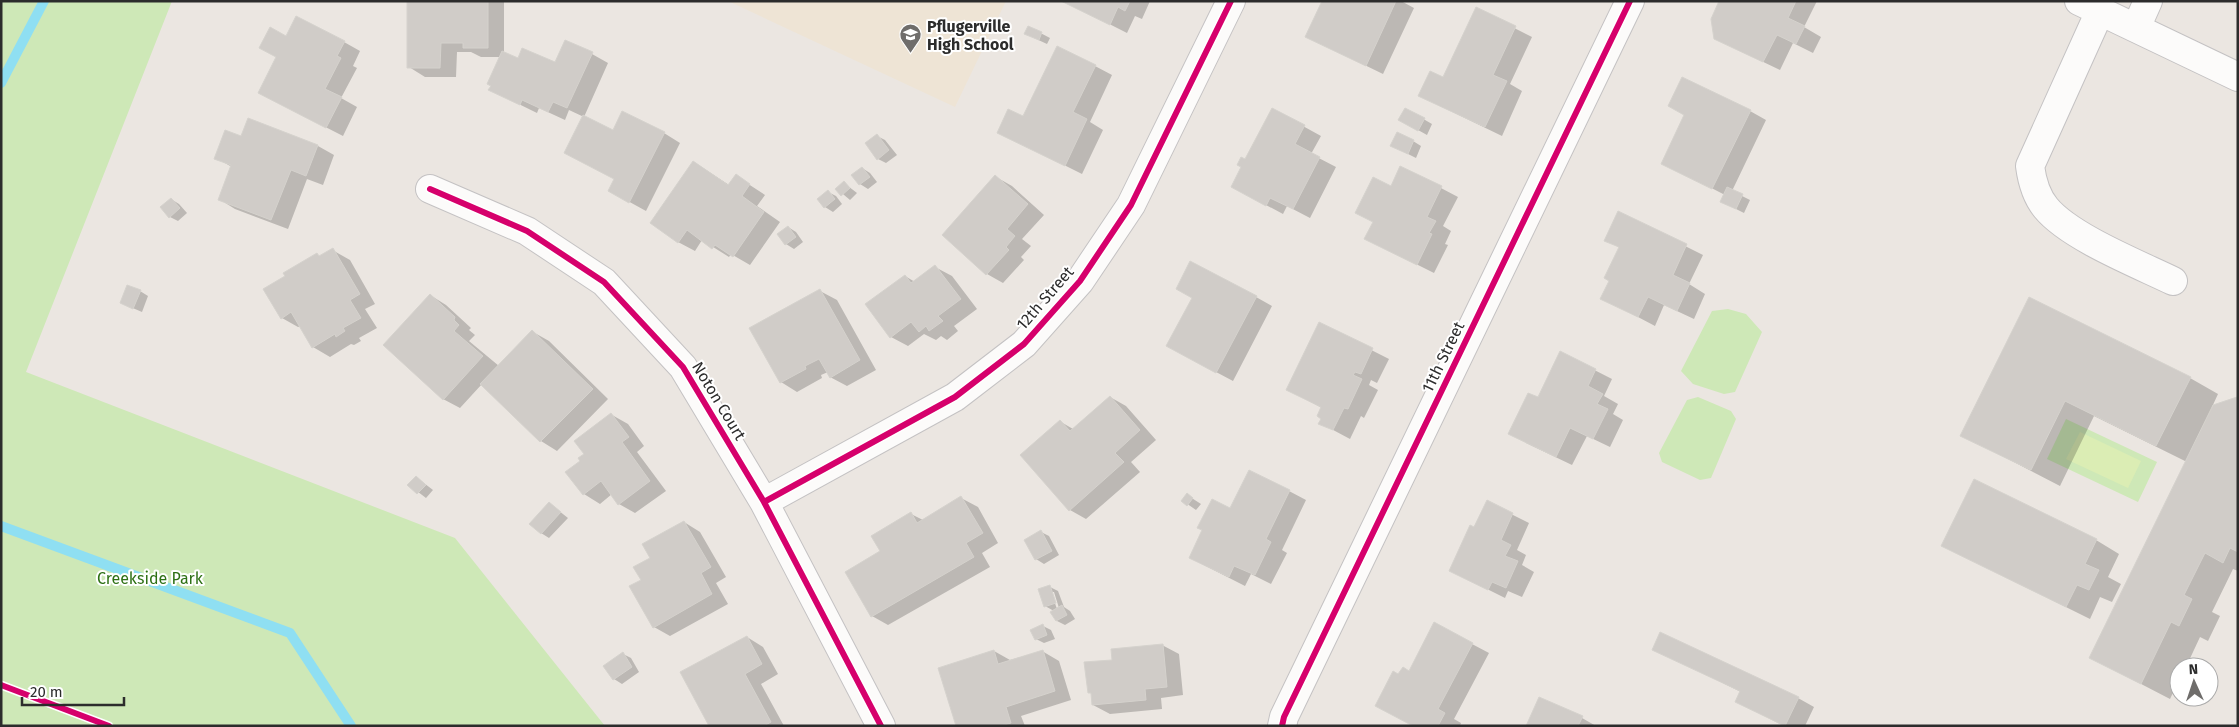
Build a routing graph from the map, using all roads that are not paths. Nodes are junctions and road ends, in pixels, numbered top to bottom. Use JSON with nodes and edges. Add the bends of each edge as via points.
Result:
{"nodes":[{"id":1,"x":1231,"y":1,"type":"edge"},
{"id":2,"x":1630,"y":1,"type":"edge"},
{"id":3,"x":2148,"y":1,"type":"edge"},
{"id":4,"x":2089,"y":6,"type":"edge"},
{"id":5,"x":2136,"y":28,"type":"junction"},
{"id":6,"x":2238,"y":77,"type":"edge"},
{"id":7,"x":430,"y":189,"type":"dead end"},
{"id":8,"x":2173,"y":281,"type":"dead end"},
{"id":9,"x":764,"y":502,"type":"junction"},
{"id":10,"x":881,"y":726,"type":"edge"},
{"id":11,"x":1282,"y":726,"type":"edge"}],
"edges":[{"from":1,"to":9,"type":"street","name":"12th Street","via":[[1131,205],[1080,281],[1024,344],[955,397]]},
{"from":2,"to":11,"type":"street","name":"11th Street"},
{"from":3,"to":5,"type":"street"},
{"from":4,"to":5,"type":"street"},
{"from":4,"to":8,"type":"street","via":[[2030,166],[2033,185],[2046,208],[2067,228]]},
{"from":5,"to":6,"type":"street"},
{"from":7,"to":9,"type":"street","name":"Noton Court","via":[[527,231],[604,282],[683,367]]},
{"from":9,"to":10,"type":"street","name":"Noton Court"}]}
